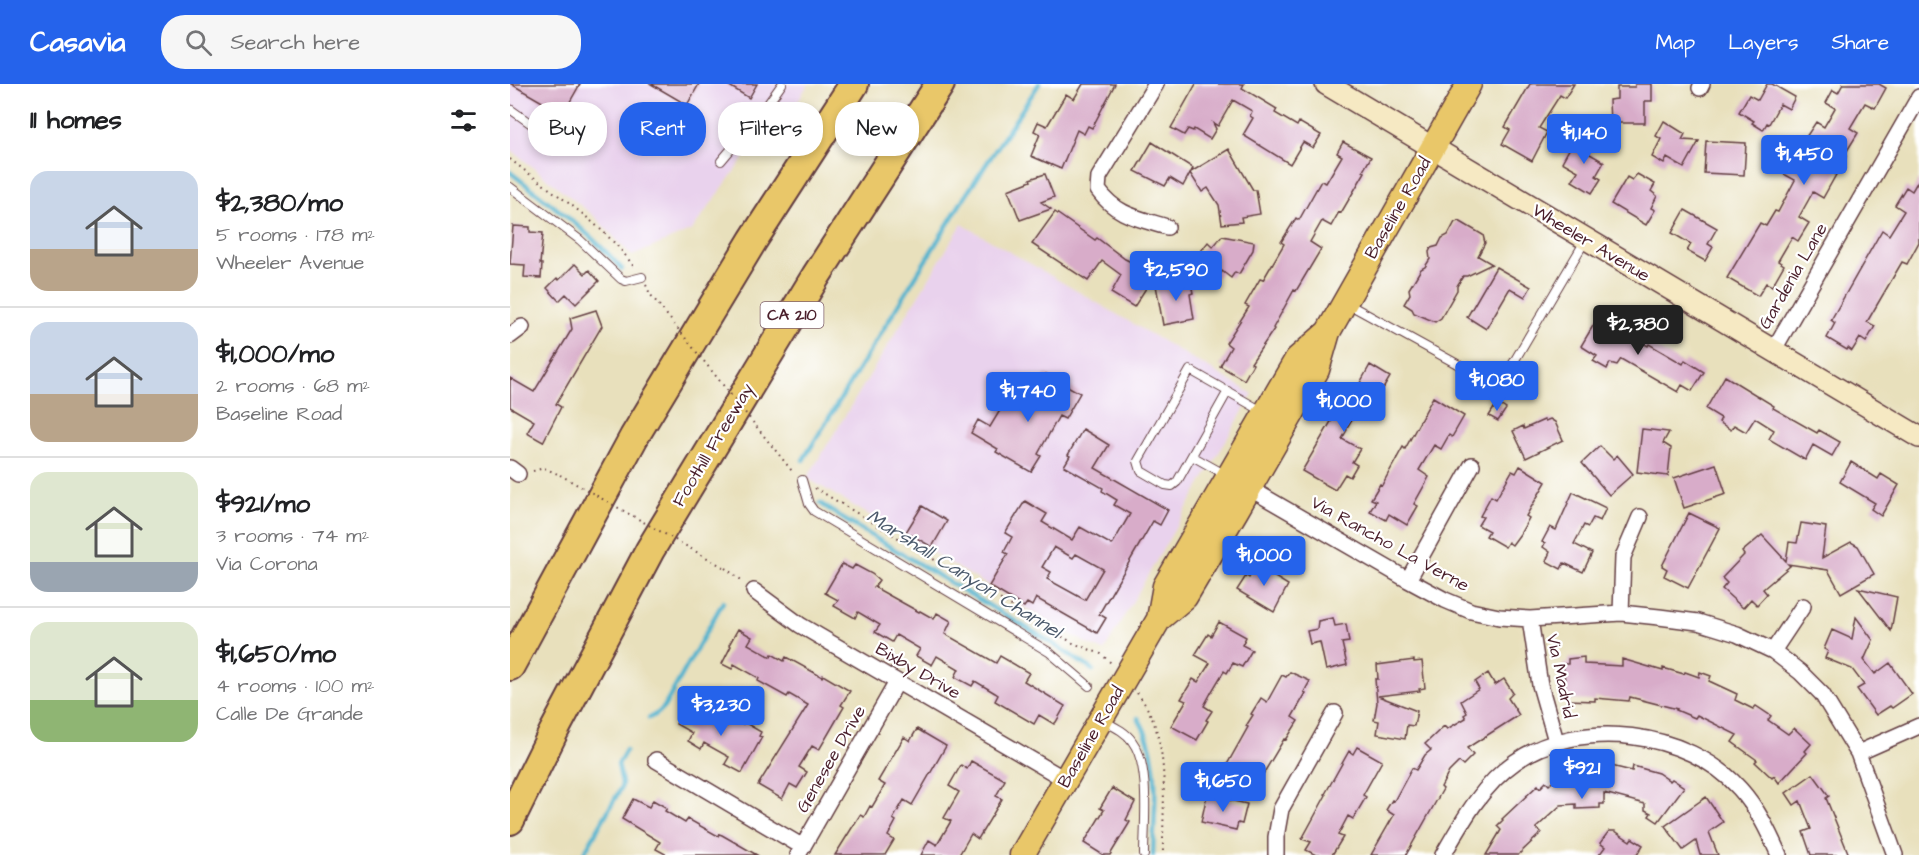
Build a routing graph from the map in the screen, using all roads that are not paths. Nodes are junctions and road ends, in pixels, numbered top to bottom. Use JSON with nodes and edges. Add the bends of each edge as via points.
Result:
{"nodes":[{"id":1,"x":782,"y":84,"type":"edge"},
{"id":2,"x":854,"y":84,"type":"edge"},
{"id":3,"x":877,"y":84,"type":"edge"},
{"id":4,"x":940,"y":84,"type":"edge"},
{"id":5,"x":1156,"y":84,"type":"edge"},
{"id":6,"x":1326,"y":84,"type":"edge"},
{"id":7,"x":1469,"y":84,"type":"edge"},
{"id":8,"x":1919,"y":97,"type":"edge"},
{"id":9,"x":510,"y":109,"type":"edge"},
{"id":10,"x":528,"y":122,"type":"edge"},
{"id":11,"x":1432,"y":148,"type":"junction"},
{"id":12,"x":721,"y":161,"type":"dead end"},
{"id":13,"x":510,"y":187,"type":"edge"},
{"id":14,"x":1167,"y":227,"type":"dead end"},
{"id":15,"x":1585,"y":240,"type":"junction"},
{"id":16,"x":644,"y":281,"type":"road end"},
{"id":17,"x":1344,"y":301,"type":"junction"},
{"id":18,"x":1328,"y":332,"type":"junction"},
{"id":19,"x":694,"y":337,"type":"junction"},
{"id":20,"x":1773,"y":351,"type":"junction"},
{"id":21,"x":1228,"y":391,"type":"junction"},
{"id":22,"x":1266,"y":413,"type":"junction"},
{"id":23,"x":1919,"y":437,"type":"edge"},
{"id":24,"x":1192,"y":456,"type":"junction"},
{"id":25,"x":1472,"y":465,"type":"dead end"},
{"id":26,"x":802,"y":480,"type":"road end"},
{"id":27,"x":1239,"y":482,"type":"junction"},
{"id":28,"x":1640,"y":517,"type":"dead end"},
{"id":29,"x":650,"y":550,"type":"junction"},
{"id":30,"x":1408,"y":580,"type":"junction"},
{"id":31,"x":754,"y":591,"type":"road end"},
{"id":32,"x":1803,"y":606,"type":"dead end"},
{"id":33,"x":1621,"y":613,"type":"junction"},
{"id":34,"x":1530,"y":619,"type":"junction"},
{"id":35,"x":1773,"y":651,"type":"junction"},
{"id":36,"x":510,"y":666,"type":"edge"},
{"id":37,"x":897,"y":682,"type":"junction"},
{"id":38,"x":1089,"y":686,"type":"dead end"},
{"id":39,"x":1335,"y":712,"type":"dead end"},
{"id":40,"x":1101,"y":719,"type":"junction"},
{"id":41,"x":1919,"y":726,"type":"edge"},
{"id":42,"x":1556,"y":741,"type":"junction"},
{"id":43,"x":1858,"y":753,"type":"junction"},
{"id":44,"x":656,"y":760,"type":"dead end"},
{"id":45,"x":1066,"y":780,"type":"junction"},
{"id":46,"x":510,"y":785,"type":"edge"},
{"id":47,"x":510,"y":820,"type":"edge"},
{"id":48,"x":800,"y":851,"type":"edge"},
{"id":49,"x":1022,"y":855,"type":"edge"},
{"id":50,"x":1144,"y":855,"type":"edge"},
{"id":51,"x":1276,"y":855,"type":"edge"},
{"id":52,"x":1443,"y":855,"type":"edge"},
{"id":53,"x":1779,"y":855,"type":"edge"},
{"id":54,"x":1895,"y":855,"type":"edge"}],
"edges":[{"from":1,"to":12,"type":"lane"},
{"from":2,"to":19,"type":"highway"},
{"from":3,"to":19,"type":"highway","via":[[724,320]]},
{"from":4,"to":29,"type":"highway","name":"Foothill Freeway","number":"CA 210","via":[[816,276]]},
{"from":5,"to":14,"type":"street","via":[[1099,177],[1098,190],[1126,215]]},
{"from":6,"to":11,"type":"main road","name":"Wheeler Avenue"},
{"from":7,"to":11,"type":"main road","name":"Baseline Road"},
{"from":8,"to":20,"type":"street","name":"Gardenia Lane"},
{"from":9,"to":10,"type":"lane"},
{"from":11,"to":15,"type":"main road","name":"Wheeler Avenue"},
{"from":11,"to":17,"type":"main road","name":"Baseline Road"},
{"from":13,"to":16,"type":"lane","via":[[580,240],[621,279]]},
{"from":15,"to":17,"type":"lane","via":[[1499,387]]},
{"from":15,"to":20,"type":"main road","name":"Wheeler Avenue"},
{"from":17,"to":18,"type":"main road","name":"Baseline Road"},
{"from":18,"to":22,"type":"main road","name":"Baseline Road","via":[[1297,359]]},
{"from":18,"to":27,"type":"main road","name":"Baseline Road","via":[[1317,370]]},
{"from":19,"to":36,"type":"highway","via":[[634,437]]},
{"from":20,"to":23,"type":"main road","name":"Wheeler Avenue"},
{"from":21,"to":22,"type":"lane"},
{"from":21,"to":24,"type":"lane"},
{"from":21,"to":24,"type":"lane","via":[[1190,370],[1138,461],[1141,471],[1172,486]]},
{"from":22,"to":27,"type":"main road","name":"Baseline Road"},
{"from":24,"to":27,"type":"lane"},
{"from":25,"to":30,"type":"street"},
{"from":26,"to":38,"type":"lane","via":[[814,512],[1049,652]]},
{"from":27,"to":30,"type":"street","name":"Via Rancho La Verne"},
{"from":27,"to":40,"type":"main road","name":"Baseline Road","via":[[1185,597],[1159,619]]},
{"from":28,"to":33,"type":"street","via":[[1623,557]]},
{"from":29,"to":46,"type":"highway","via":[[625,566]]},
{"from":29,"to":47,"type":"highway","name":"Foothill Freeway","number":"CA 210"},
{"from":30,"to":34,"type":"street","name":"Via Rancho La Verne","via":[[1471,611]]},
{"from":31,"to":37,"type":"street","name":"Bixby Drive","via":[[800,625]]},
{"from":32,"to":35,"type":"street"},
{"from":33,"to":34,"type":"street","name":"Via Rancho La Verne"},
{"from":33,"to":35,"type":"street","name":"Via Rancho La Verne","via":[[1698,622]]},
{"from":34,"to":42,"type":"street","name":"Via Madrid","via":[[1540,685]]},
{"from":35,"to":43,"type":"street","name":"Via Rancho La Verne","via":[[1822,694]]},
{"from":37,"to":45,"type":"street","name":"Bixby Drive"},
{"from":37,"to":48,"type":"street","name":"Genesee Drive"},
{"from":39,"to":51,"type":"street","via":[[1281,809]]},
{"from":40,"to":45,"type":"main road","name":"Baseline Road"},
{"from":40,"to":50,"type":"lane","via":[[1125,734],[1139,754],[1144,775]]},
{"from":41,"to":43,"type":"street"},
{"from":42,"to":52,"type":"street","via":[[1515,762],[1488,787],[1466,814]]},
{"from":42,"to":53,"type":"street","via":[[1596,735],[1640,738],[1678,747],[1713,764],[1739,787],[1760,814]]},
{"from":43,"to":54,"type":"street","name":"Via Rancho La Verne"},
{"from":44,"to":48,"type":"street"},
{"from":45,"to":49,"type":"main road","name":"Baseline Road"}]}
